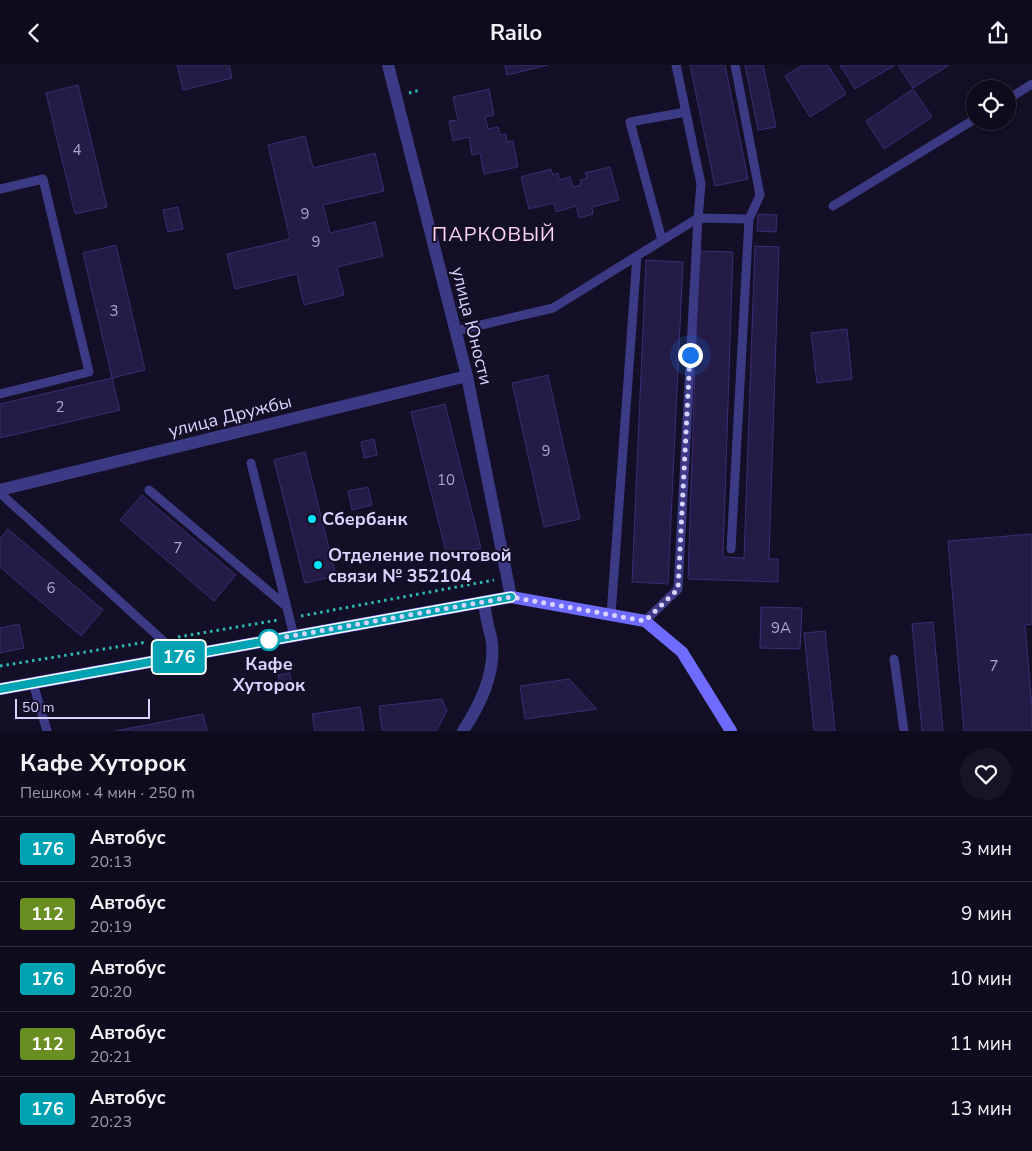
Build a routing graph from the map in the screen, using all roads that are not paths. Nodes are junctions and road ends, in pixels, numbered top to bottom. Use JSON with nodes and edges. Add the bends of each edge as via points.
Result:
{"nodes":[{"id":1,"x":388,"y":65,"type":"edge"},
{"id":2,"x":676,"y":65,"type":"edge"},
{"id":3,"x":735,"y":65,"type":"edge"},
{"id":4,"x":1032,"y":84,"type":"edge"},
{"id":5,"x":1016,"y":94,"type":"edge"},
{"id":6,"x":686,"y":112,"type":"junction"},
{"id":7,"x":966,"y":125,"type":"edge"},
{"id":8,"x":0,"y":189,"type":"edge"},
{"id":9,"x":833,"y":206,"type":"dead end"},
{"id":10,"x":698,"y":218,"type":"junction"},
{"id":11,"x":749,"y":219,"type":"junction"},
{"id":12,"x":662,"y":240,"type":"junction"},
{"id":13,"x":636,"y":256,"type":"junction"},
{"id":14,"x":456,"y":331,"type":"junction"},
{"id":15,"x":467,"y":376,"type":"junction"},
{"id":16,"x":0,"y":394,"type":"edge"},
{"id":17,"x":251,"y":463,"type":"dead end"},
{"id":18,"x":149,"y":489,"type":"dead end"},
{"id":19,"x":0,"y":491,"type":"edge"},
{"id":20,"x":731,"y":549,"type":"dead end"},
{"id":21,"x":511,"y":597,"type":"junction"},
{"id":22,"x":484,"y":602,"type":"junction"},
{"id":23,"x":286,"y":606,"type":"junction"},
{"id":24,"x":611,"y":615,"type":"junction"},
{"id":25,"x":645,"y":621,"type":"junction"},
{"id":26,"x":294,"y":636,"type":"junction"},
{"id":27,"x":180,"y":656,"type":"junction"},
{"id":28,"x":894,"y":659,"type":"dead end"},
{"id":29,"x":33,"y":683,"type":"junction"},
{"id":30,"x":0,"y":689,"type":"edge"},
{"id":31,"x":47,"y":731,"type":"edge"},
{"id":32,"x":463,"y":731,"type":"edge"},
{"id":33,"x":731,"y":731,"type":"edge"},
{"id":34,"x":904,"y":731,"type":"edge"}],
"edges":[{"from":1,"to":14,"type":"street","name":"улица Юности"},
{"from":2,"to":6,"type":"lane"},
{"from":3,"to":11,"type":"lane","via":[[760,195]]},
{"from":4,"to":5,"type":"lane"},
{"from":6,"to":10,"type":"lane","via":[[701,184]]},
{"from":6,"to":12,"type":"lane","via":[[630,122]]},
{"from":7,"to":9,"type":"lane"},
{"from":8,"to":16,"type":"lane","via":[[42,179],[89,372]]},
{"from":10,"to":11,"type":"lane"},
{"from":10,"to":12,"type":"lane"},
{"from":10,"to":25,"type":"lane","via":[[678,589]]},
{"from":11,"to":20,"type":"lane"},
{"from":12,"to":13,"type":"lane"},
{"from":13,"to":14,"type":"lane","via":[[553,308]]},
{"from":13,"to":24,"type":"lane"},
{"from":14,"to":15,"type":"street","name":"улица Юности"},
{"from":15,"to":19,"type":"street","name":"улица Дружбы"},
{"from":15,"to":21,"type":"street","name":"улица Юности"},
{"from":17,"to":23,"type":"lane"},
{"from":18,"to":23,"type":"lane"},
{"from":19,"to":27,"type":"lane"},
{"from":21,"to":22,"type":"main road"},
{"from":21,"to":24,"type":"main road"},
{"from":22,"to":26,"type":"main road"},
{"from":22,"to":32,"type":"street","via":[[492,643],[492,666],[486,689]]},
{"from":23,"to":26,"type":"lane"},
{"from":24,"to":25,"type":"main road"},
{"from":25,"to":33,"type":"main road","via":[[682,652]]},
{"from":26,"to":27,"type":"main road"},
{"from":27,"to":29,"type":"main road"},
{"from":28,"to":34,"type":"lane"},
{"from":29,"to":30,"type":"main road"},
{"from":29,"to":31,"type":"lane"}]}
